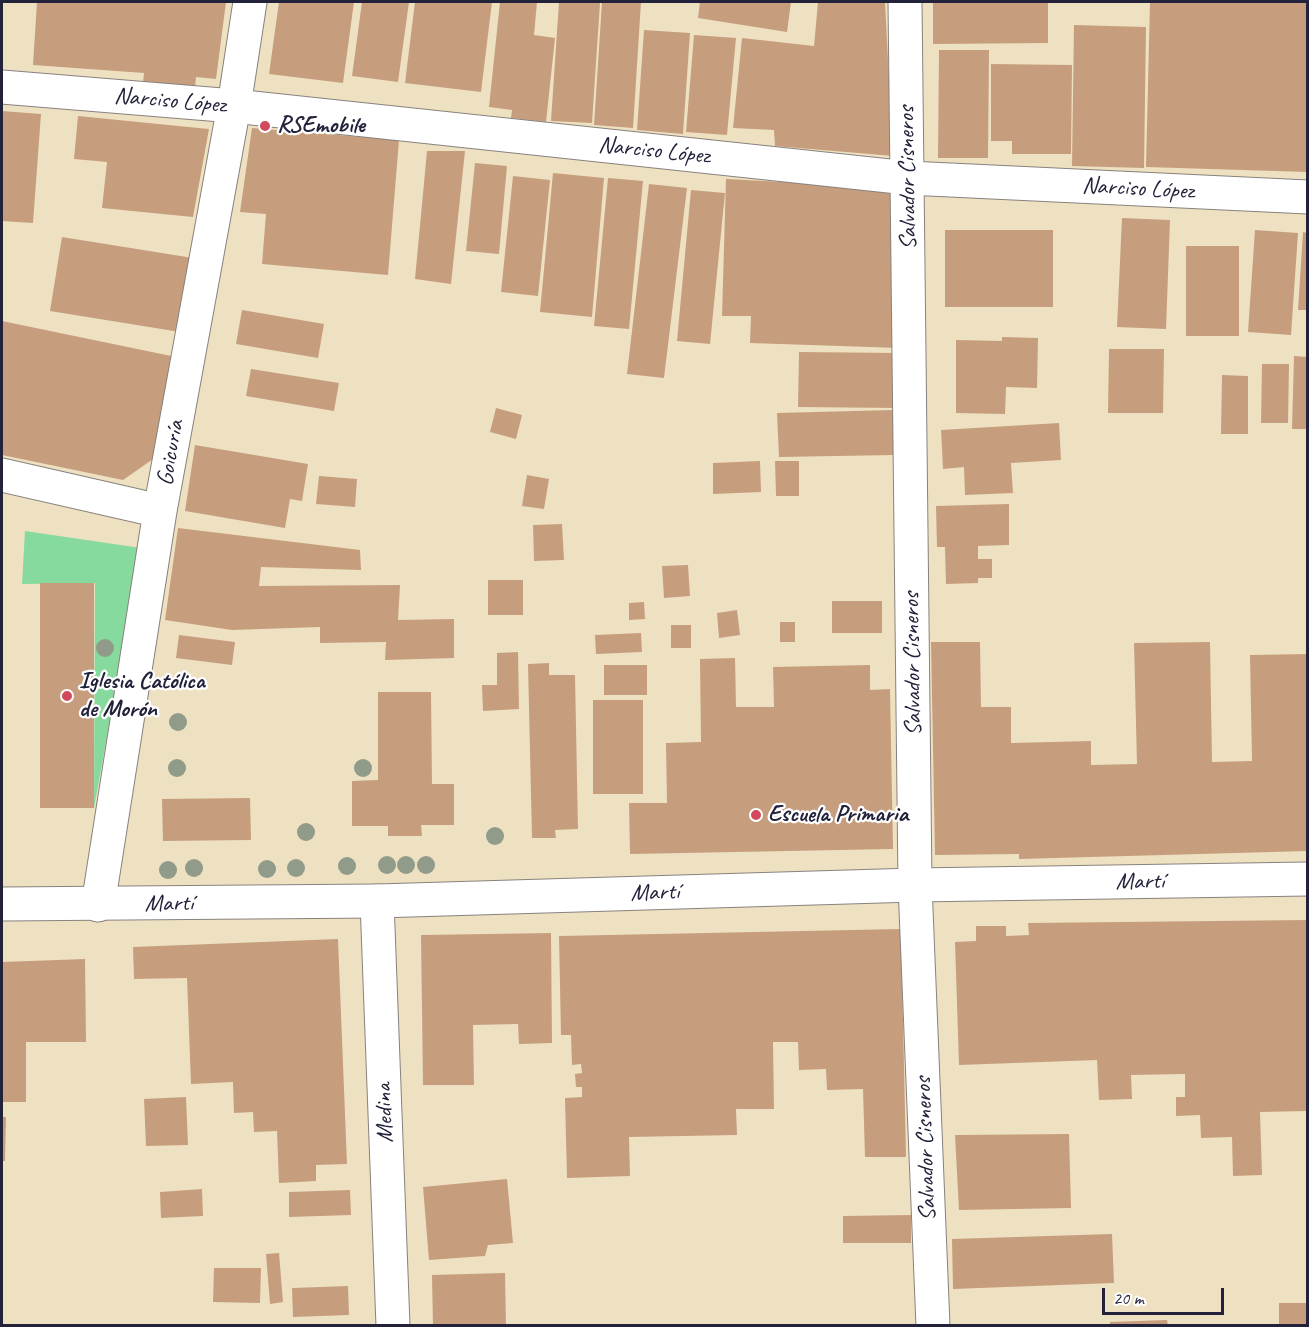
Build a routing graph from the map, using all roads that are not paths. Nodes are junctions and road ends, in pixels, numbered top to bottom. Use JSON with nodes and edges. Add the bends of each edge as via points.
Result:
{"nodes":[{"id":1,"x":250,"y":2,"type":"edge"},
{"id":2,"x":905,"y":2,"type":"edge"},
{"id":3,"x":2,"y":87,"type":"edge"},
{"id":4,"x":234,"y":106,"type":"junction"},
{"id":5,"x":908,"y":178,"type":"junction"},
{"id":6,"x":1308,"y":197,"type":"edge"},
{"id":7,"x":2,"y":475,"type":"edge"},
{"id":8,"x":160,"y":511,"type":"junction"},
{"id":9,"x":1308,"y":879,"type":"edge"},
{"id":10,"x":915,"y":885,"type":"junction"},
{"id":11,"x":377,"y":901,"type":"junction"},
{"id":12,"x":2,"y":904,"type":"edge"},
{"id":13,"x":98,"y":905,"type":"junction"},
{"id":14,"x":393,"y":1326,"type":"edge"},
{"id":15,"x":933,"y":1326,"type":"edge"}],
"edges":[{"from":1,"to":4,"type":"street","name":"Goicuría"},
{"from":2,"to":5,"type":"street","name":"Salvador Cisneros"},
{"from":3,"to":4,"type":"street","name":"Narciso López"},
{"from":4,"to":5,"type":"street","name":"Narciso López"},
{"from":4,"to":8,"type":"street","name":"Goicuría"},
{"from":5,"to":6,"type":"street","name":"Narciso López"},
{"from":5,"to":10,"type":"street","name":"Salvador Cisneros"},
{"from":7,"to":8,"type":"street"},
{"from":8,"to":13,"type":"street","name":"Goicuría"},
{"from":9,"to":10,"type":"street","name":"Martí"},
{"from":10,"to":11,"type":"street","name":"Martí"},
{"from":10,"to":15,"type":"street","name":"Salvador Cisneros"},
{"from":11,"to":13,"type":"street","name":"Martí"},
{"from":11,"to":14,"type":"street","name":"Medina"},
{"from":12,"to":13,"type":"street","name":"Martí"}]}
